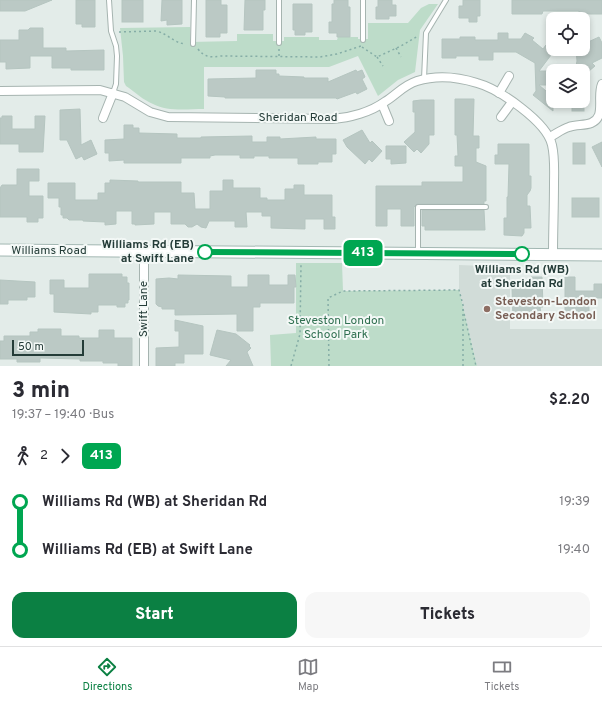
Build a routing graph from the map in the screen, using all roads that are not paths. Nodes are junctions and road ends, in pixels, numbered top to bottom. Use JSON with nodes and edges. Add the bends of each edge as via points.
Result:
{"nodes":[{"id":1,"x":109,"y":0,"type":"edge"},
{"id":2,"x":194,"y":0,"type":"edge"},
{"id":3,"x":279,"y":0,"type":"edge"},
{"id":4,"x":363,"y":0,"type":"edge"},
{"id":5,"x":446,"y":0,"type":"edge"},
{"id":6,"x":363,"y":40,"type":"road end"},
{"id":7,"x":279,"y":43,"type":"dead end"},
{"id":8,"x":193,"y":44,"type":"road end"},
{"id":9,"x":509,"y":76,"type":"dead end"},
{"id":10,"x":424,"y":79,"type":"junction"},
{"id":11,"x":602,"y":84,"type":"edge"},
{"id":12,"x":0,"y":91,"type":"edge"},
{"id":13,"x":112,"y":93,"type":"junction"},
{"id":14,"x":498,"y":93,"type":"junction"},
{"id":15,"x":512,"y":102,"type":"junction"},
{"id":16,"x":382,"y":104,"type":"junction"},
{"id":17,"x":501,"y":117,"type":"dead end"},
{"id":18,"x":102,"y":118,"type":"dead end"},
{"id":19,"x":389,"y":121,"type":"dead end"},
{"id":20,"x":550,"y":138,"type":"junction"},
{"id":21,"x":486,"y":207,"type":"dead end"},
{"id":22,"x":0,"y":250,"type":"edge"},
{"id":23,"x":144,"y":251,"type":"junction"},
{"id":24,"x":418,"y":254,"type":"junction"},
{"id":25,"x":553,"y":254,"type":"junction"},
{"id":26,"x":602,"y":255,"type":"edge"},
{"id":27,"x":144,"y":366,"type":"edge"}],
"edges":[{"from":1,"to":13,"type":"lane","via":[[111,31],[117,56],[116,84]]},
{"from":2,"to":8,"type":"lane"},
{"from":3,"to":7,"type":"lane"},
{"from":4,"to":6,"type":"lane"},
{"from":5,"to":10,"type":"lane","via":[[426,34]]},
{"from":9,"to":14,"type":"street"},
{"from":10,"to":14,"type":"street","name":"Sheridan Road","via":[[468,80]]},
{"from":10,"to":16,"type":"street","name":"Sheridan Road","via":[[404,87]]},
{"from":11,"to":20,"type":"street","via":[[597,118],[587,125],[568,127]]},
{"from":12,"to":13,"type":"street","name":"Sheridan Road","via":[[90,90]]},
{"from":13,"to":16,"type":"street","name":"Sheridan Road","via":[[129,99],[156,115],[173,118],[338,118],[356,115]]},
{"from":13,"to":18,"type":"street"},
{"from":14,"to":15,"type":"street","name":"Sheridan Road"},
{"from":15,"to":17,"type":"street"},
{"from":15,"to":20,"type":"street","name":"Sheridan Road","via":[[534,118]]},
{"from":16,"to":19,"type":"street"},
{"from":20,"to":25,"type":"street","name":"Sheridan Road","via":[[554,162]]},
{"from":21,"to":24,"type":"lane","via":[[418,207]]},
{"from":22,"to":23,"type":"street","name":"Williams Road"},
{"from":23,"to":24,"type":"street","name":"Williams Road"},
{"from":23,"to":27,"type":"street","name":"Swift Lane"},
{"from":24,"to":25,"type":"street","name":"Williams Road"},
{"from":25,"to":26,"type":"street","name":"Williams Road"}]}
